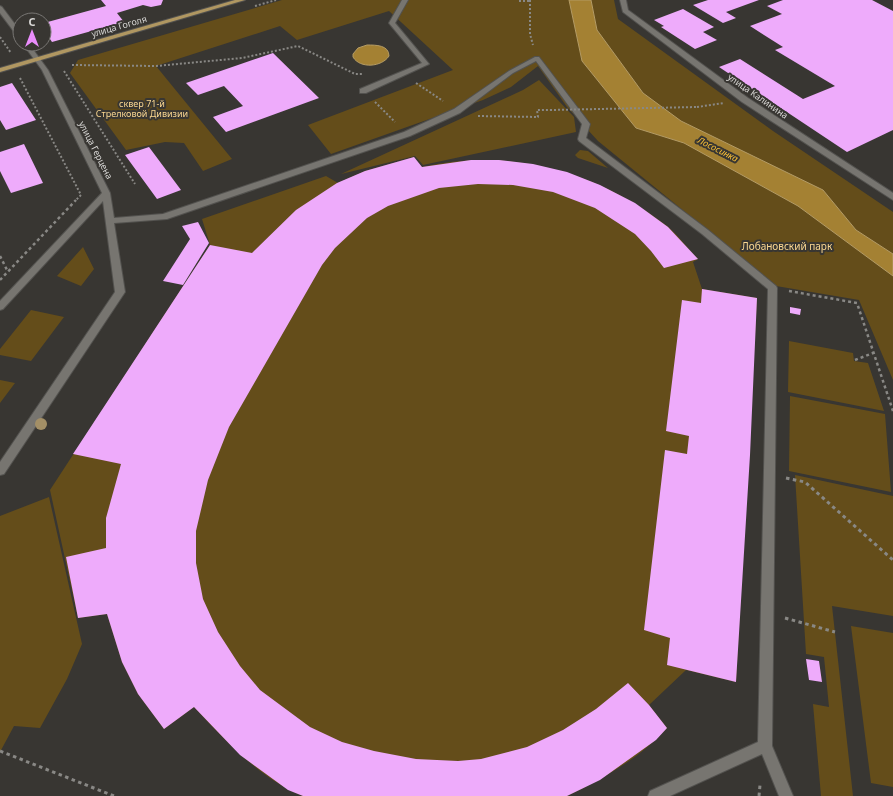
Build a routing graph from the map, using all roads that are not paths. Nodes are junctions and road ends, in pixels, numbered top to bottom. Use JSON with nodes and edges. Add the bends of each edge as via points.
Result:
{"nodes":[{"id":1,"x":242,"y":0,"type":"edge"},
{"id":2,"x":405,"y":0,"type":"edge"},
{"id":3,"x":622,"y":0,"type":"edge"},
{"id":4,"x":0,"y":8,"type":"edge"},
{"id":5,"x":12,"y":25,"type":"edge"},
{"id":6,"x":32,"y":52,"type":"edge"},
{"id":7,"x":37,"y":59,"type":"junction"},
{"id":8,"x":0,"y":70,"type":"edge"},
{"id":9,"x":363,"y":91,"type":"road end"},
{"id":10,"x":106,"y":193,"type":"junction"},
{"id":11,"x":893,"y":197,"type":"edge"},
{"id":12,"x":109,"y":221,"type":"junction"},
{"id":13,"x":0,"y":307,"type":"edge"},
{"id":14,"x":0,"y":471,"type":"edge"},
{"id":15,"x":765,"y":746,"type":"junction"},
{"id":16,"x":655,"y":796,"type":"edge"},
{"id":17,"x":786,"y":796,"type":"edge"}],
"edges":[{"from":1,"to":7,"type":"main road","name":"улица Гоголя"},
{"from":2,"to":9,"type":"street","via":[[392,23],[426,64]]},
{"from":3,"to":11,"type":"street","name":"улица Калинина","via":[[625,11],[745,100]]},
{"from":4,"to":5,"type":"street"},
{"from":6,"to":7,"type":"street","name":"улица Герцена"},
{"from":7,"to":8,"type":"main road","name":"улица Гоголя"},
{"from":7,"to":10,"type":"street","name":"улица Герцена"},
{"from":10,"to":12,"type":"street"},
{"from":10,"to":13,"type":"street","name":"улица Герцена"},
{"from":12,"to":14,"type":"street","via":[[120,292]]},
{"from":12,"to":15,"type":"street","via":[[164,217],[407,134],[457,111],[511,72],[537,58],[586,124],[582,139],[773,288]]},
{"from":15,"to":16,"type":"street"},
{"from":15,"to":17,"type":"street"}]}
